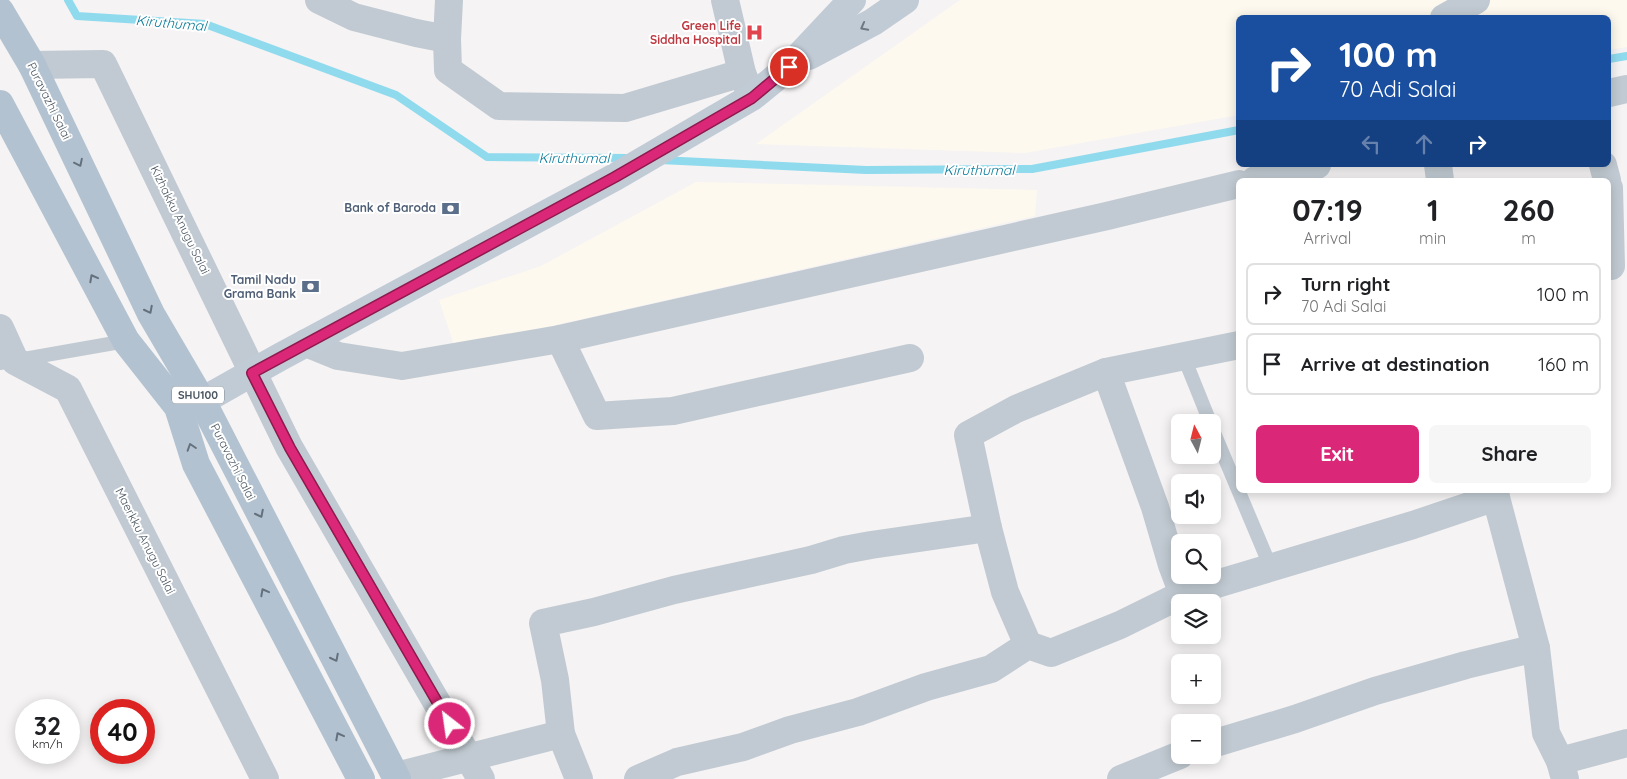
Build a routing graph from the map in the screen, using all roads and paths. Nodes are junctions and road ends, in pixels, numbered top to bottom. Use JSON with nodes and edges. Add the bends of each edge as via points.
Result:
{"nodes":[{"id":1,"x":319,"y":0,"type":"edge"},
{"id":2,"x":449,"y":0,"type":"edge"},
{"id":3,"x":725,"y":0,"type":"edge"},
{"id":4,"x":852,"y":0,"type":"edge"},
{"id":5,"x":905,"y":0,"type":"edge"},
{"id":6,"x":1476,"y":0,"type":"edge"},
{"id":7,"x":0,"y":11,"type":"edge"},
{"id":8,"x":1449,"y":15,"type":"edge"},
{"id":9,"x":447,"y":39,"type":"junction"},
{"id":10,"x":32,"y":65,"type":"junction"},
{"id":11,"x":789,"y":67,"type":"junction"},
{"id":12,"x":747,"y":85,"type":"junction"},
{"id":13,"x":1627,"y":89,"type":"edge"},
{"id":14,"x":1611,"y":93,"type":"edge"},
{"id":15,"x":0,"y":104,"type":"edge"},
{"id":16,"x":1309,"y":167,"type":"edge"},
{"id":17,"x":1263,"y":178,"type":"edge"},
{"id":18,"x":1236,"y":185,"type":"edge"},
{"id":19,"x":1611,"y":240,"type":"edge"},
{"id":20,"x":1611,"y":266,"type":"edge"},
{"id":21,"x":0,"y":328,"type":"edge"},
{"id":22,"x":560,"y":339,"type":"junction"},
{"id":23,"x":126,"y":341,"type":"junction"},
{"id":24,"x":306,"y":344,"type":"junction"},
{"id":25,"x":1236,"y":346,"type":"edge"},
{"id":26,"x":1182,"y":355,"type":"junction"},
{"id":27,"x":910,"y":358,"type":"dead end"},
{"id":28,"x":7,"y":362,"type":"edge"},
{"id":29,"x":1106,"y":372,"type":"junction"},
{"id":30,"x":252,"y":373,"type":"junction"},
{"id":31,"x":190,"y":404,"type":"junction"},
{"id":32,"x":1207,"y":414,"type":"edge"},
{"id":33,"x":1221,"y":450,"type":"edge"},
{"id":34,"x":1236,"y":486,"type":"edge"},
{"id":35,"x":1239,"y":493,"type":"edge"},
{"id":36,"x":1495,"y":494,"type":"edge"},
{"id":37,"x":988,"y":528,"type":"junction"},
{"id":38,"x":1270,"y":568,"type":"junction"},
{"id":39,"x":1183,"y":594,"type":"joint"},
{"id":40,"x":1171,"y":600,"type":"edge"},
{"id":41,"x":1028,"y":645,"type":"junction"},
{"id":42,"x":1536,"y":648,"type":"junction"},
{"id":43,"x":561,"y":734,"type":"junction"},
{"id":44,"x":1221,"y":741,"type":"edge"},
{"id":45,"x":1627,"y":743,"type":"edge"},
{"id":46,"x":1171,"y":758,"type":"edge"},
{"id":47,"x":475,"y":768,"type":"edge"},
{"id":48,"x":1563,"y":770,"type":"edge"},
{"id":49,"x":396,"y":777,"type":"edge"},
{"id":50,"x":265,"y":779,"type":"edge"},
{"id":51,"x":362,"y":779,"type":"edge"},
{"id":52,"x":579,"y":779,"type":"edge"},
{"id":53,"x":638,"y":779,"type":"edge"},
{"id":54,"x":1121,"y":779,"type":"edge"}],
"edges":[{"from":1,"to":9,"type":"street","via":[[354,17]]},
{"from":2,"to":9,"type":"street"},
{"from":3,"to":12,"type":"street"},
{"from":4,"to":11,"type":"main road"},
{"from":5,"to":11,"type":"main road","one_way":true,"via":[[873,22]]},
{"from":6,"to":8,"type":"street"},
{"from":7,"to":10,"type":"main road","name":"Puravazhi Salai","number":"SHU100"},
{"from":9,"to":12,"type":"street","via":[[448,70],[499,106],[624,108]]},
{"from":10,"to":30,"type":"street","name":"Kizhakku Anugu Salai","via":[[104,64]]},
{"from":10,"to":31,"type":"main road","name":"Puravazhi Salai","number":"SHU100","one_way":true,"via":[[151,314]]},
{"from":11,"to":12,"type":"main road"},
{"from":12,"to":24,"type":"main road","via":[[726,112],[615,177]]},
{"from":13,"to":14,"type":"street"},
{"from":23,"to":15,"type":"main road","name":"Puravazhi Salai","number":"SHU100","one_way":true},
{"from":16,"to":17,"type":"street"},
{"from":18,"to":22,"type":"street"},
{"from":19,"to":20,"type":"street"},
{"from":21,"to":28,"type":"street"},
{"from":22,"to":24,"type":"street","via":[[402,366],[338,356]]},
{"from":22,"to":27,"type":"street","via":[[597,416],[672,411]]},
{"from":23,"to":28,"type":"lane"},
{"from":23,"to":31,"type":"main road","name":"Puravazhi Salai","number":"SHU100"},
{"from":24,"to":30,"type":"main road"},
{"from":25,"to":26,"type":"street"},
{"from":26,"to":29,"type":"street"},
{"from":26,"to":32,"type":"lane"},
{"from":28,"to":50,"type":"street","name":"Maerkku Anugu Salai","via":[[68,389]]},
{"from":29,"to":37,"type":"street","via":[[1016,410],[968,435]]},
{"from":29,"to":39,"type":"street"},
{"from":30,"to":31,"type":"main road"},
{"from":30,"to":47,"type":"street","name":"Kizhakku Anugu Salai","via":[[290,448]]},
{"from":31,"to":49,"type":"main road","name":"Puravazhi Salai","number":"SHU100","one_way":true},
{"from":51,"to":31,"type":"main road","name":"Puravazhi Salai","number":"SHU100","one_way":true,"via":[[196,464]]},
{"from":33,"to":34,"type":"lane"},
{"from":35,"to":38,"type":"lane"},
{"from":36,"to":38,"type":"street","via":[[1413,525]]},
{"from":36,"to":42,"type":"street"},
{"from":37,"to":41,"type":"street","via":[[1005,592]]},
{"from":37,"to":43,"type":"street","via":[[844,550],[543,623],[556,680]]},
{"from":38,"to":39,"type":"street"},
{"from":40,"to":41,"type":"street","via":[[1051,653]]},
{"from":41,"to":53,"type":"street","via":[[992,669],[926,687],[858,712],[790,730],[743,747],[677,762]]},
{"from":42,"to":44,"type":"street","via":[[1375,691]]},
{"from":42,"to":48,"type":"street","via":[[1546,732]]},
{"from":43,"to":47,"type":"street"},
{"from":43,"to":52,"type":"street"},
{"from":45,"to":48,"type":"street"},
{"from":46,"to":54,"type":"street"},
{"from":47,"to":49,"type":"street"}]}
